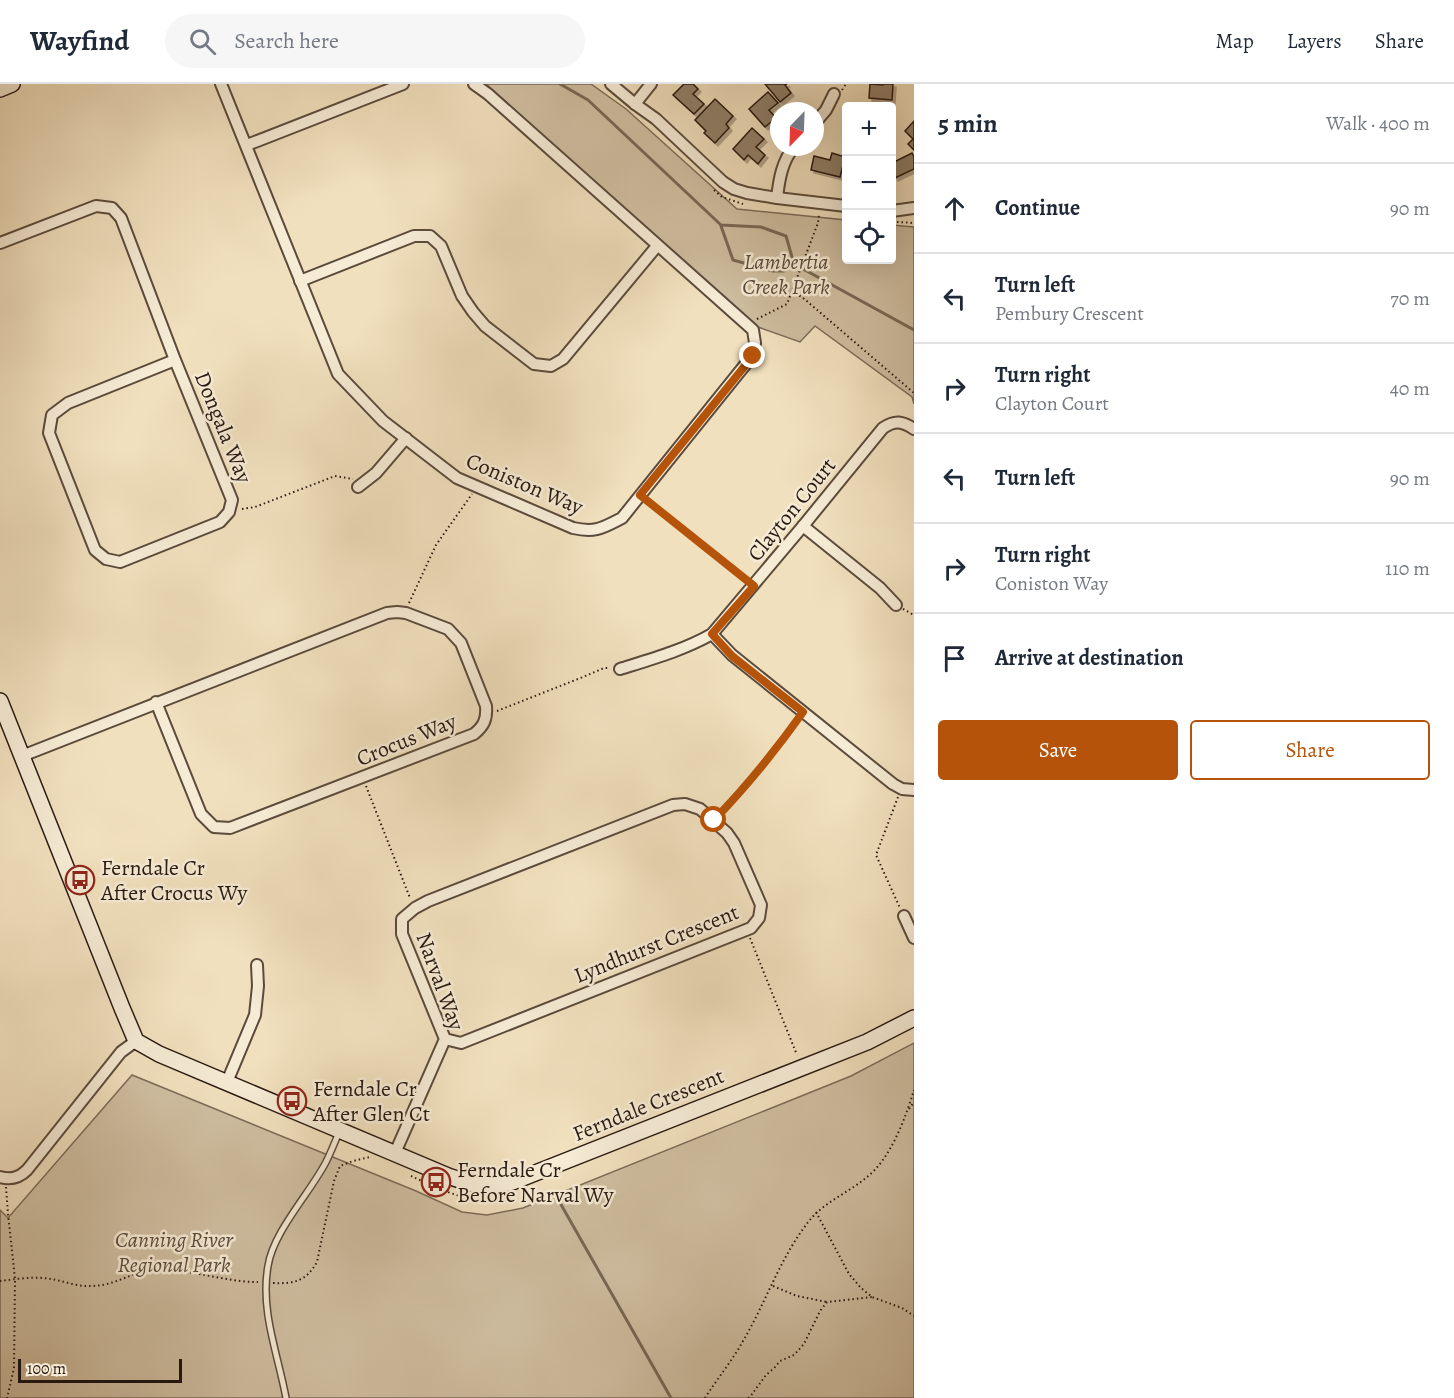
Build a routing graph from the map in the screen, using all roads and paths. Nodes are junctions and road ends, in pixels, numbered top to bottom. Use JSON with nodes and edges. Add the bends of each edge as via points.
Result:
{"nodes":[{"id":1,"x":221,"y":84,"type":"edge"},
{"id":2,"x":403,"y":84,"type":"edge"},
{"id":3,"x":474,"y":84,"type":"edge"},
{"id":4,"x":611,"y":84,"type":"edge"},
{"id":5,"x":651,"y":84,"type":"edge"},
{"id":6,"x":834,"y":94,"type":"dead end"},
{"id":7,"x":634,"y":104,"type":"junction"},
{"id":8,"x":824,"y":113,"type":"edge"},
{"id":9,"x":247,"y":145,"type":"junction"},
{"id":10,"x":788,"y":156,"type":"edge"},
{"id":11,"x":777,"y":198,"type":"junction"},
{"id":12,"x":821,"y":203,"type":"junction"},
{"id":13,"x":842,"y":206,"type":"edge"},
{"id":14,"x":914,"y":208,"type":"edge"},
{"id":15,"x":896,"y":210,"type":"edge"},
{"id":16,"x":896,"y":221,"type":"edge"},
{"id":17,"x":914,"y":223,"type":"edge"},
{"id":18,"x":0,"y":243,"type":"edge"},
{"id":19,"x":657,"y":246,"type":"junction"},
{"id":20,"x":300,"y":281,"type":"junction"},
{"id":21,"x":791,"y":292,"type":"junction"},
{"id":22,"x":748,"y":326,"type":"junction"},
{"id":23,"x":175,"y":360,"type":"junction"},
{"id":24,"x":914,"y":393,"type":"edge"},
{"id":25,"x":914,"y":429,"type":"edge"},
{"id":26,"x":406,"y":438,"type":"junction"},
{"id":27,"x":476,"y":486,"type":"junction"},
{"id":28,"x":358,"y":488,"type":"joint"},
{"id":29,"x":640,"y":495,"type":"junction"},
{"id":30,"x":230,"y":508,"type":"junction"},
{"id":31,"x":803,"y":526,"type":"junction"},
{"id":32,"x":754,"y":586,"type":"junction"},
{"id":33,"x":896,"y":605,"type":"dead end"},
{"id":34,"x":406,"y":614,"type":"junction"},
{"id":35,"x":712,"y":634,"type":"junction"},
{"id":36,"x":620,"y":669,"type":"joint"},
{"id":37,"x":0,"y":702,"type":"edge"},
{"id":38,"x":156,"y":702,"type":"junction"},
{"id":39,"x":803,"y":712,"type":"junction"},
{"id":40,"x":487,"y":714,"type":"junction"},
{"id":41,"x":22,"y":756,"type":"junction"},
{"id":42,"x":363,"y":777,"type":"junction"},
{"id":43,"x":902,"y":789,"type":"junction"},
{"id":44,"x":914,"y":790,"type":"edge"},
{"id":45,"x":714,"y":820,"type":"junction"},
{"id":46,"x":415,"y":908,"type":"junction"},
{"id":47,"x":904,"y":916,"type":"joint"},
{"id":48,"x":402,"y":919,"type":"joint"},
{"id":49,"x":746,"y":930,"type":"junction"},
{"id":50,"x":914,"y":938,"type":"edge"},
{"id":51,"x":257,"y":965,"type":"dead end"},
{"id":52,"x":914,"y":1018,"type":"edge"},
{"id":53,"x":445,"y":1039,"type":"junction"},
{"id":54,"x":136,"y":1041,"type":"junction"},
{"id":55,"x":801,"y":1067,"type":"junction"},
{"id":56,"x":227,"y":1082,"type":"junction"},
{"id":57,"x":914,"y":1090,"type":"edge"},
{"id":58,"x":914,"y":1102,"type":"edge"},
{"id":59,"x":908,"y":1111,"type":"junction"},
{"id":60,"x":339,"y":1130,"type":"junction"},
{"id":61,"x":395,"y":1153,"type":"junction"},
{"id":62,"x":370,"y":1157,"type":"dead end"},
{"id":63,"x":5,"y":1181,"type":"edge"},
{"id":64,"x":816,"y":1212,"type":"junction"},
{"id":65,"x":15,"y":1279,"type":"junction"},
{"id":66,"x":0,"y":1281,"type":"edge"},
{"id":67,"x":266,"y":1282,"type":"junction"},
{"id":68,"x":772,"y":1285,"type":"junction"},
{"id":69,"x":872,"y":1297,"type":"junction"},
{"id":70,"x":827,"y":1302,"type":"junction"},
{"id":71,"x":914,"y":1316,"type":"edge"},
{"id":72,"x":7,"y":1398,"type":"edge"},
{"id":73,"x":286,"y":1398,"type":"edge"},
{"id":74,"x":705,"y":1398,"type":"edge"},
{"id":75,"x":748,"y":1398,"type":"edge"}],
"edges":[{"from":1,"to":9,"type":"street","name":"Coniston Way"},
{"from":2,"to":9,"type":"street"},
{"from":3,"to":19,"type":"street"},
{"from":4,"to":7,"type":"street"},
{"from":5,"to":7,"type":"street"},
{"from":6,"to":8,"type":"street"},
{"from":7,"to":11,"type":"street","via":[[657,118],[723,182],[747,193]]},
{"from":9,"to":20,"type":"street","name":"Coniston Way"},
{"from":10,"to":11,"type":"street"},
{"from":11,"to":12,"type":"street"},
{"from":12,"to":13,"type":"street"},
{"from":12,"to":21,"type":"path","via":[[818,223]]},
{"from":14,"to":15,"type":"street"},
{"from":16,"to":17,"type":"path"},
{"from":18,"to":23,"type":"street","name":"Dongala Way","via":[[96,206],[112,208],[121,218]]},
{"from":19,"to":20,"type":"street","via":[[563,359],[551,366],[534,364],[485,326],[462,297],[441,246],[429,236],[414,236]]},
{"from":19,"to":22,"type":"street"},
{"from":20,"to":26,"type":"street","name":"Coniston Way","via":[[338,374],[383,421]]},
{"from":21,"to":22,"type":"path","via":[[787,304]]},
{"from":21,"to":24,"type":"path","via":[[802,297]]},
{"from":22,"to":29,"type":"street","name":"Coniston Way","via":[[753,330],[753,356]]},
{"from":23,"to":30,"type":"street","name":"Dongala Way","via":[[232,500]]},
{"from":23,"to":30,"type":"street","name":"Dongala Way","via":[[68,403],[52,415],[49,433],[95,550],[106,560],[120,562],[220,522]]},
{"from":25,"to":31,"type":"street","name":"Clayton Court","via":[[906,423],[890,423],[876,435]]},
{"from":26,"to":27,"type":"street","name":"Coniston Way","via":[[456,478]]},
{"from":26,"to":28,"type":"street"},
{"from":27,"to":29,"type":"street","name":"Coniston Way","via":[[585,531],[598,530],[622,518]]},
{"from":27,"to":34,"type":"path","via":[[436,545]]},
{"from":28,"to":30,"type":"path","via":[[352,479],[335,476],[255,507]]},
{"from":29,"to":32,"type":"path"},
{"from":31,"to":32,"type":"street","name":"Clayton Court"},
{"from":31,"to":33,"type":"street"},
{"from":32,"to":35,"type":"street","name":"Clayton Court"},
{"from":34,"to":38,"type":"street","name":"Crocus Way","via":[[387,613]]},
{"from":34,"to":40,"type":"street","name":"Crocus Way","via":[[448,629],[460,643]]},
{"from":35,"to":36,"type":"street","name":"Clayton Court"},
{"from":35,"to":39,"type":"street","via":[[732,656]]},
{"from":36,"to":40,"type":"path","via":[[604,668]]},
{"from":37,"to":41,"type":"street"},
{"from":38,"to":41,"type":"street","name":"Crocus Way"},
{"from":38,"to":42,"type":"street","name":"Crocus Way","via":[[201,814],[214,827],[230,828]]},
{"from":39,"to":43,"type":"street"},
{"from":39,"to":45,"type":"path"},
{"from":40,"to":42,"type":"street","name":"Crocus Way","via":[[483,726],[474,734]]},
{"from":41,"to":54,"type":"street"},
{"from":42,"to":46,"type":"path"},
{"from":43,"to":44,"type":"street"},
{"from":43,"to":47,"type":"path","via":[[876,855]]},
{"from":45,"to":46,"type":"street","name":"Lyndhurst Crescent","via":[[700,809],[674,805]]},
{"from":45,"to":49,"type":"street","name":"Lyndhurst Crescent","via":[[734,843],[761,906],[759,918]]},
{"from":46,"to":48,"type":"street","name":"Lyndhurst Crescent"},
{"from":47,"to":50,"type":"street"},
{"from":48,"to":53,"type":"street","name":"Narval Way","via":[[402,934]]},
{"from":49,"to":53,"type":"street","name":"Lyndhurst Crescent","via":[[461,1043]]},
{"from":49,"to":55,"type":"path"},
{"from":51,"to":56,"type":"street","via":[[255,1015]]},
{"from":52,"to":55,"type":"street","name":"Ferndale Crescent","via":[[867,1042]]},
{"from":53,"to":61,"type":"street","name":"Narval Way"},
{"from":54,"to":56,"type":"street","name":"Ferndale Crescent"},
{"from":54,"to":63,"type":"street","via":[[121,1052],[27,1170]]},
{"from":55,"to":61,"type":"street","name":"Ferndale Crescent","via":[[501,1186],[468,1183]]},
{"from":56,"to":60,"type":"street","name":"Ferndale Crescent"},
{"from":57,"to":59,"type":"path"},
{"from":58,"to":59,"type":"path"},
{"from":59,"to":64,"type":"path","via":[[884,1159],[868,1177]]},
{"from":60,"to":61,"type":"street","name":"Ferndale Crescent"},
{"from":60,"to":67,"type":"lane","via":[[326,1163],[274,1246]]},
{"from":62,"to":67,"type":"path","via":[[340,1166],[311,1273],[301,1280]]},
{"from":63,"to":65,"type":"path"},
{"from":64,"to":68,"type":"path"},
{"from":64,"to":69,"type":"path","via":[[849,1274]]},
{"from":65,"to":66,"type":"path"},
{"from":65,"to":67,"type":"path","via":[[47,1278],[88,1287],[150,1270],[171,1269],[243,1282]]},
{"from":65,"to":72,"type":"path","via":[[14,1368]]},
{"from":67,"to":73,"type":"lane","via":[[268,1321]]},
{"from":68,"to":70,"type":"path","via":[[797,1296]]},
{"from":68,"to":74,"type":"path","via":[[743,1341]]},
{"from":69,"to":70,"type":"path"},
{"from":69,"to":71,"type":"path"},
{"from":70,"to":75,"type":"path","via":[[804,1344],[766,1374]]}]}
